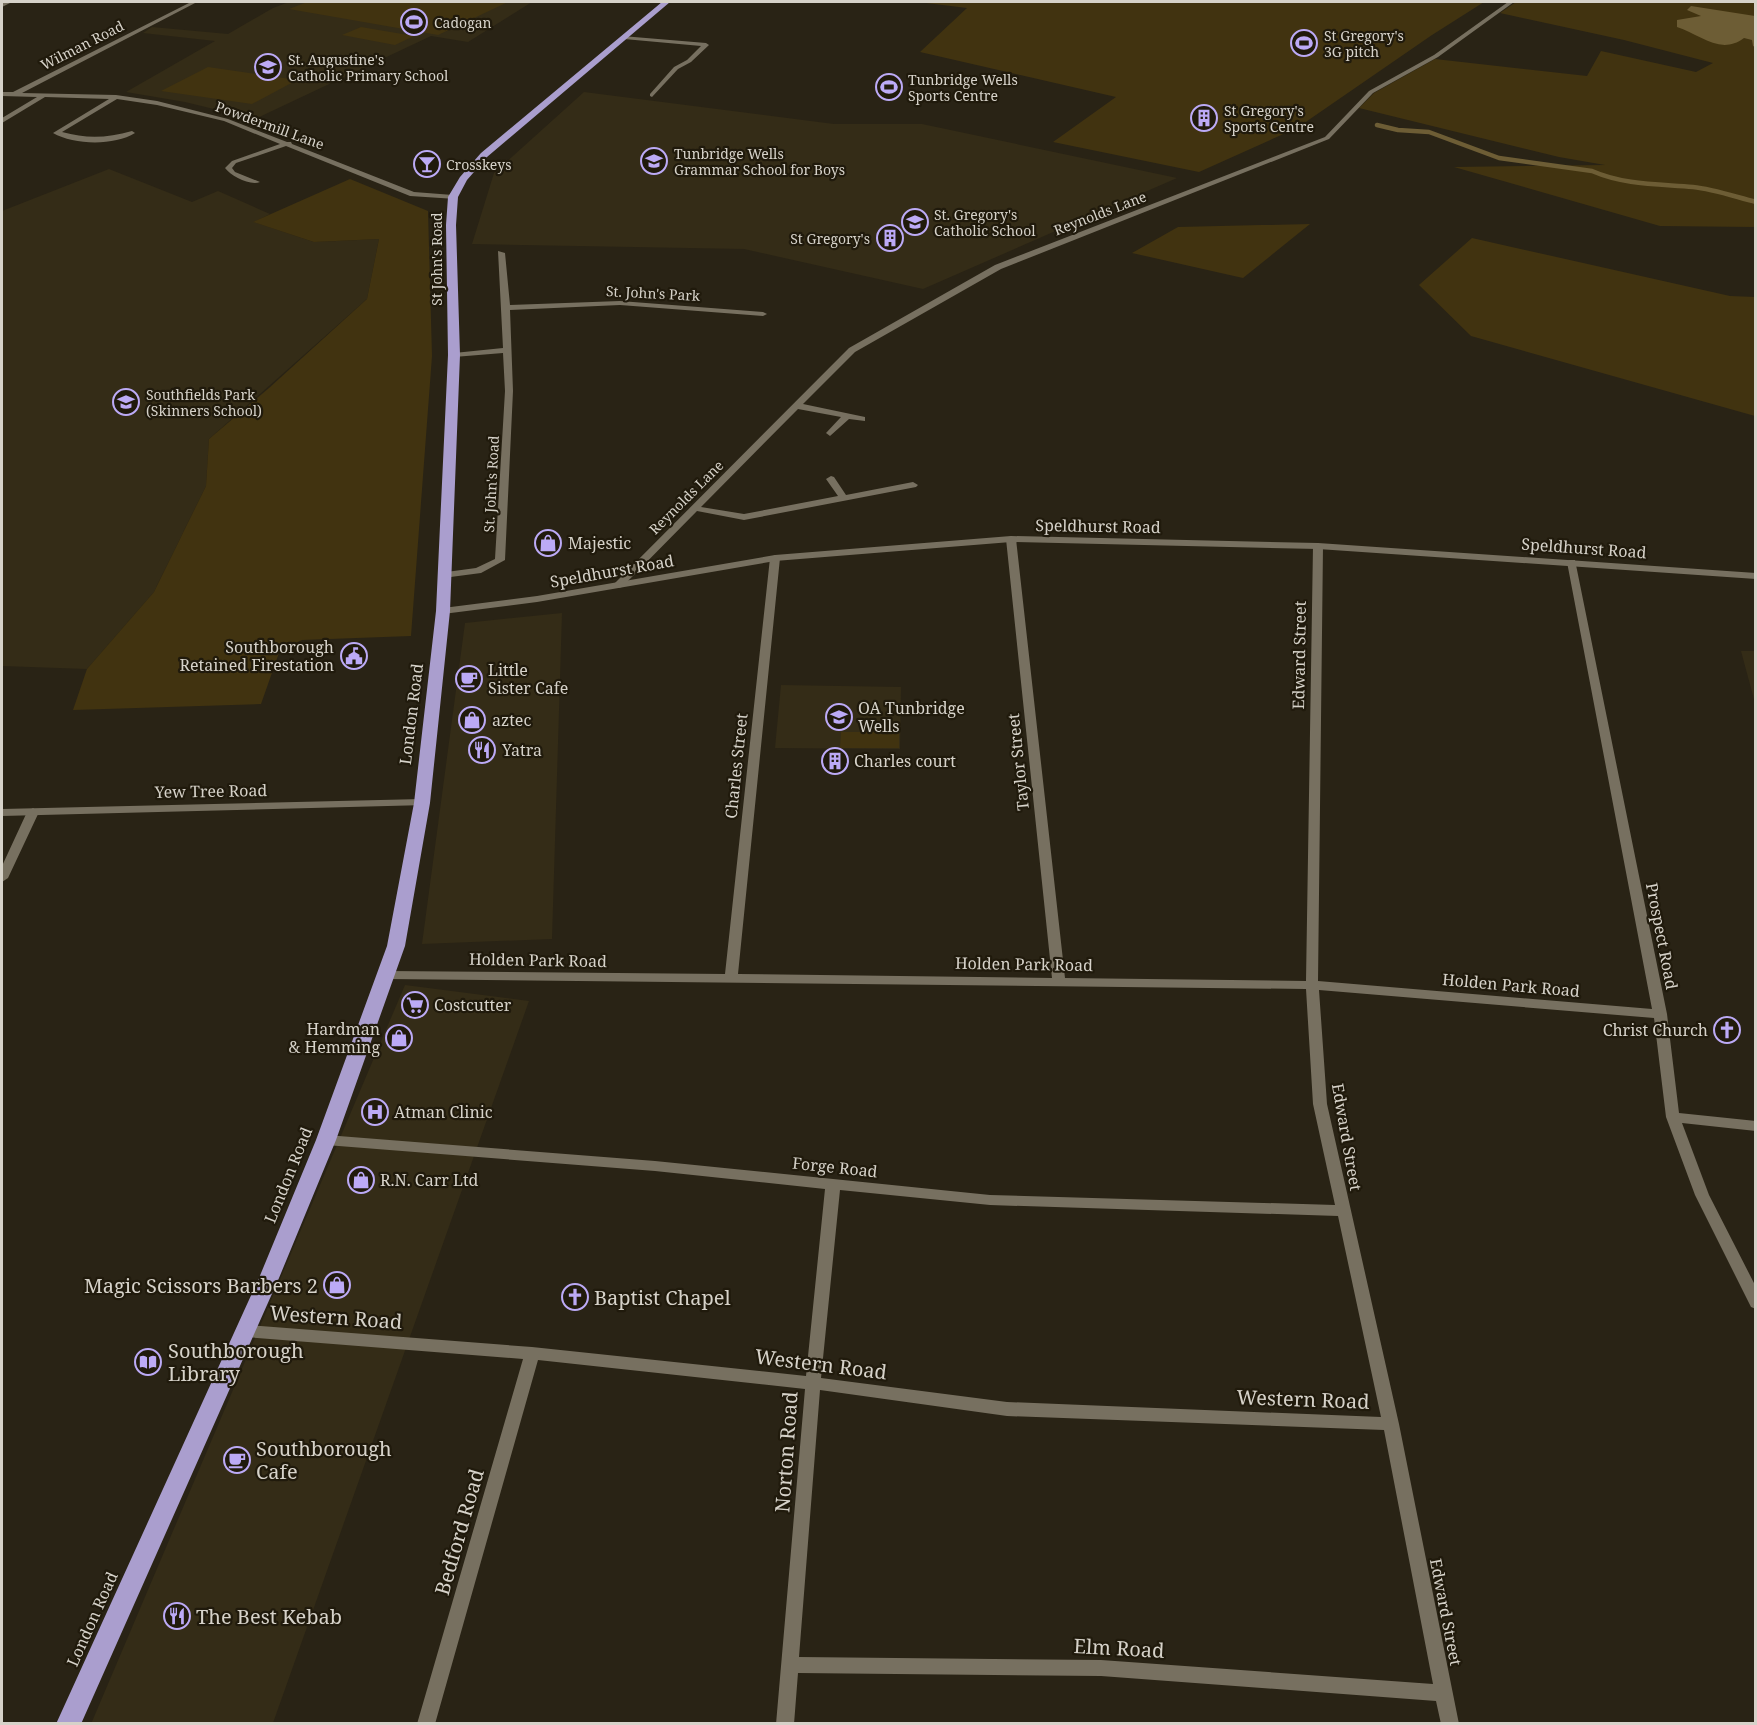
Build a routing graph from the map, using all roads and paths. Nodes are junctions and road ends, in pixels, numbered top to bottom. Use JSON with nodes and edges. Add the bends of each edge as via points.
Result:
{"nodes":[{"id":1,"x":9,"y":2,"type":"edge"},
{"id":2,"x":194,"y":2,"type":"edge"},
{"id":3,"x":666,"y":2,"type":"edge"},
{"id":4,"x":1511,"y":2,"type":"edge"},
{"id":5,"x":2,"y":5,"type":"edge"},
{"id":6,"x":624,"y":37,"type":"junction"},
{"id":7,"x":2,"y":94,"type":"edge"},
{"id":8,"x":14,"y":94,"type":"junction"},
{"id":9,"x":46,"y":95,"type":"junction"},
{"id":10,"x":652,"y":95,"type":"dead end"},
{"id":11,"x":116,"y":97,"type":"junction"},
{"id":12,"x":2,"y":121,"type":"edge"},
{"id":13,"x":132,"y":133,"type":"dead end"},
{"id":14,"x":289,"y":143,"type":"junction"},
{"id":15,"x":256,"y":182,"type":"dead end"},
{"id":16,"x":453,"y":197,"type":"junction"},
{"id":17,"x":501,"y":253,"type":"dead end"},
{"id":18,"x":506,"y":308,"type":"junction"},
{"id":19,"x":763,"y":314,"type":"dead end"},
{"id":20,"x":508,"y":350,"type":"junction"},
{"id":21,"x":454,"y":355,"type":"junction"},
{"id":22,"x":798,"y":406,"type":"junction"},
{"id":23,"x":847,"y":416,"type":"junction"},
{"id":24,"x":862,"y":419,"type":"dead end"},
{"id":25,"x":830,"y":434,"type":"dead end"},
{"id":26,"x":831,"y":479,"type":"dead end"},
{"id":27,"x":913,"y":485,"type":"dead end"},
{"id":28,"x":844,"y":498,"type":"junction"},
{"id":29,"x":693,"y":508,"type":"junction"},
{"id":30,"x":1011,"y":539,"type":"junction"},
{"id":31,"x":1318,"y":546,"type":"junction"},
{"id":32,"x":775,"y":558,"type":"junction"},
{"id":33,"x":1572,"y":562,"type":"junction"},
{"id":34,"x":443,"y":575,"type":"junction"},
{"id":35,"x":1755,"y":576,"type":"edge"},
{"id":36,"x":618,"y":585,"type":"junction"},
{"id":37,"x":443,"y":611,"type":"junction"},
{"id":38,"x":422,"y":803,"type":"junction"},
{"id":39,"x":33,"y":812,"type":"junction"},
{"id":40,"x":2,"y":813,"type":"edge"},
{"id":41,"x":2,"y":878,"type":"edge"},
{"id":42,"x":387,"y":975,"type":"junction"},
{"id":43,"x":731,"y":978,"type":"junction"},
{"id":44,"x":1059,"y":981,"type":"junction"},
{"id":45,"x":1312,"y":986,"type":"junction"},
{"id":46,"x":1660,"y":1014,"type":"junction"},
{"id":47,"x":1673,"y":1117,"type":"junction"},
{"id":48,"x":1755,"y":1126,"type":"edge"},
{"id":49,"x":326,"y":1140,"type":"junction"},
{"id":50,"x":832,"y":1185,"type":"junction"},
{"id":51,"x":1342,"y":1211,"type":"junction"},
{"id":52,"x":1755,"y":1303,"type":"edge"},
{"id":53,"x":246,"y":1331,"type":"junction"},
{"id":54,"x":532,"y":1353,"type":"junction"},
{"id":55,"x":813,"y":1383,"type":"junction"},
{"id":56,"x":1391,"y":1424,"type":"junction"},
{"id":57,"x":791,"y":1665,"type":"junction"},
{"id":58,"x":1443,"y":1693,"type":"junction"},
{"id":59,"x":68,"y":1724,"type":"edge"},
{"id":60,"x":426,"y":1724,"type":"edge"},
{"id":61,"x":785,"y":1724,"type":"edge"},
{"id":62,"x":1450,"y":1724,"type":"edge"}],
"edges":[{"from":1,"to":5,"type":"street"},
{"from":2,"to":8,"type":"street","name":"Wilman Road"},
{"from":3,"to":6,"type":"highway","name":"St John's Road"},
{"from":4,"to":22,"type":"street","name":"Reynolds Lane","via":[[1436,56],[1371,92],[1327,138],[998,267],[852,350]]},
{"from":6,"to":10,"type":"street","via":[[706,45],[676,68]]},
{"from":6,"to":16,"type":"highway","name":"St John's Road","via":[[484,155]]},
{"from":7,"to":8,"type":"street","name":"Powdermill Lane"},
{"from":8,"to":9,"type":"street","name":"Powdermill Lane"},
{"from":9,"to":11,"type":"street","name":"Powdermill Lane"},
{"from":9,"to":12,"type":"street"},
{"from":11,"to":13,"type":"street","via":[[56,133],[107,141]]},
{"from":11,"to":14,"type":"street","name":"Powdermill Lane","via":[[226,120]]},
{"from":14,"to":15,"type":"street","via":[[234,162],[228,168]]},
{"from":14,"to":16,"type":"street","name":"Powdermill Lane","via":[[413,194]]},
{"from":16,"to":21,"type":"highway","name":"St John's Road"},
{"from":17,"to":18,"type":"street","name":"St. John's Road"},
{"from":18,"to":19,"type":"street","name":"St. John's Park","via":[[620,303]]},
{"from":18,"to":20,"type":"street","name":"St. John's Road"},
{"from":20,"to":21,"type":"street"},
{"from":20,"to":34,"type":"street","name":"St. John's Road","via":[[500,560],[478,571]]},
{"from":21,"to":34,"type":"highway","name":"St John's Road"},
{"from":22,"to":23,"type":"street"},
{"from":22,"to":29,"type":"street","name":"Reynolds Lane"},
{"from":23,"to":24,"type":"street"},
{"from":23,"to":25,"type":"street"},
{"from":26,"to":28,"type":"street"},
{"from":27,"to":28,"type":"street"},
{"from":28,"to":29,"type":"street","via":[[744,517]]},
{"from":29,"to":36,"type":"street","name":"Reynolds Lane"},
{"from":30,"to":31,"type":"street","name":"Speldhurst Road"},
{"from":30,"to":32,"type":"street","name":"Speldhurst Road"},
{"from":30,"to":44,"type":"street","name":"Taylor Street"},
{"from":31,"to":33,"type":"street","name":"Speldhurst Road"},
{"from":31,"to":45,"type":"street","name":"Edward Street"},
{"from":32,"to":36,"type":"street","name":"Speldhurst Road"},
{"from":32,"to":43,"type":"street","name":"Charles Street"},
{"from":33,"to":35,"type":"street","name":"Speldhurst Road"},
{"from":33,"to":46,"type":"street","name":"Prospect Road"},
{"from":34,"to":37,"type":"highway","name":"St John's Road"},
{"from":36,"to":37,"type":"street","name":"Speldhurst Road"},
{"from":37,"to":38,"type":"highway","name":"London Road"},
{"from":38,"to":39,"type":"street","name":"Yew Tree Road"},
{"from":38,"to":42,"type":"highway","name":"London Road","via":[[396,946]]},
{"from":39,"to":40,"type":"street","name":"Yew Tree Road"},
{"from":39,"to":41,"type":"street"},
{"from":42,"to":43,"type":"street","name":"Holden Park Road"},
{"from":42,"to":49,"type":"highway","name":"London Road"},
{"from":43,"to":44,"type":"street","name":"Holden Park Road"},
{"from":44,"to":45,"type":"street","name":"Holden Park Road"},
{"from":45,"to":46,"type":"street","name":"Holden Park Road"},
{"from":45,"to":51,"type":"street","name":"Edward Street","via":[[1320,1104]]},
{"from":46,"to":47,"type":"street","name":"Prospect Road"},
{"from":47,"to":48,"type":"street"},
{"from":47,"to":52,"type":"street","name":"Prospect Road","via":[[1702,1195]]},
{"from":49,"to":50,"type":"street","name":"Forge Road","via":[[655,1166]]},
{"from":49,"to":53,"type":"highway","name":"London Road"},
{"from":50,"to":51,"type":"street","name":"Forge Road","via":[[990,1200]]},
{"from":50,"to":55,"type":"street","name":"Norton Road"},
{"from":51,"to":56,"type":"street","name":"Edward Street"},
{"from":53,"to":54,"type":"street","name":"Western Road"},
{"from":53,"to":59,"type":"highway","name":"London Road"},
{"from":54,"to":55,"type":"street","name":"Western Road"},
{"from":54,"to":60,"type":"street","name":"Bedford Road"},
{"from":55,"to":56,"type":"street","name":"Western Road","via":[[1007,1409]]},
{"from":55,"to":57,"type":"street","name":"Norton Road"},
{"from":56,"to":58,"type":"street","name":"Edward Street"},
{"from":57,"to":58,"type":"street","name":"Elm Road","via":[[1101,1668]]},
{"from":57,"to":61,"type":"street","name":"Norton Road"},
{"from":58,"to":62,"type":"street","name":"Edward Street"}]}
